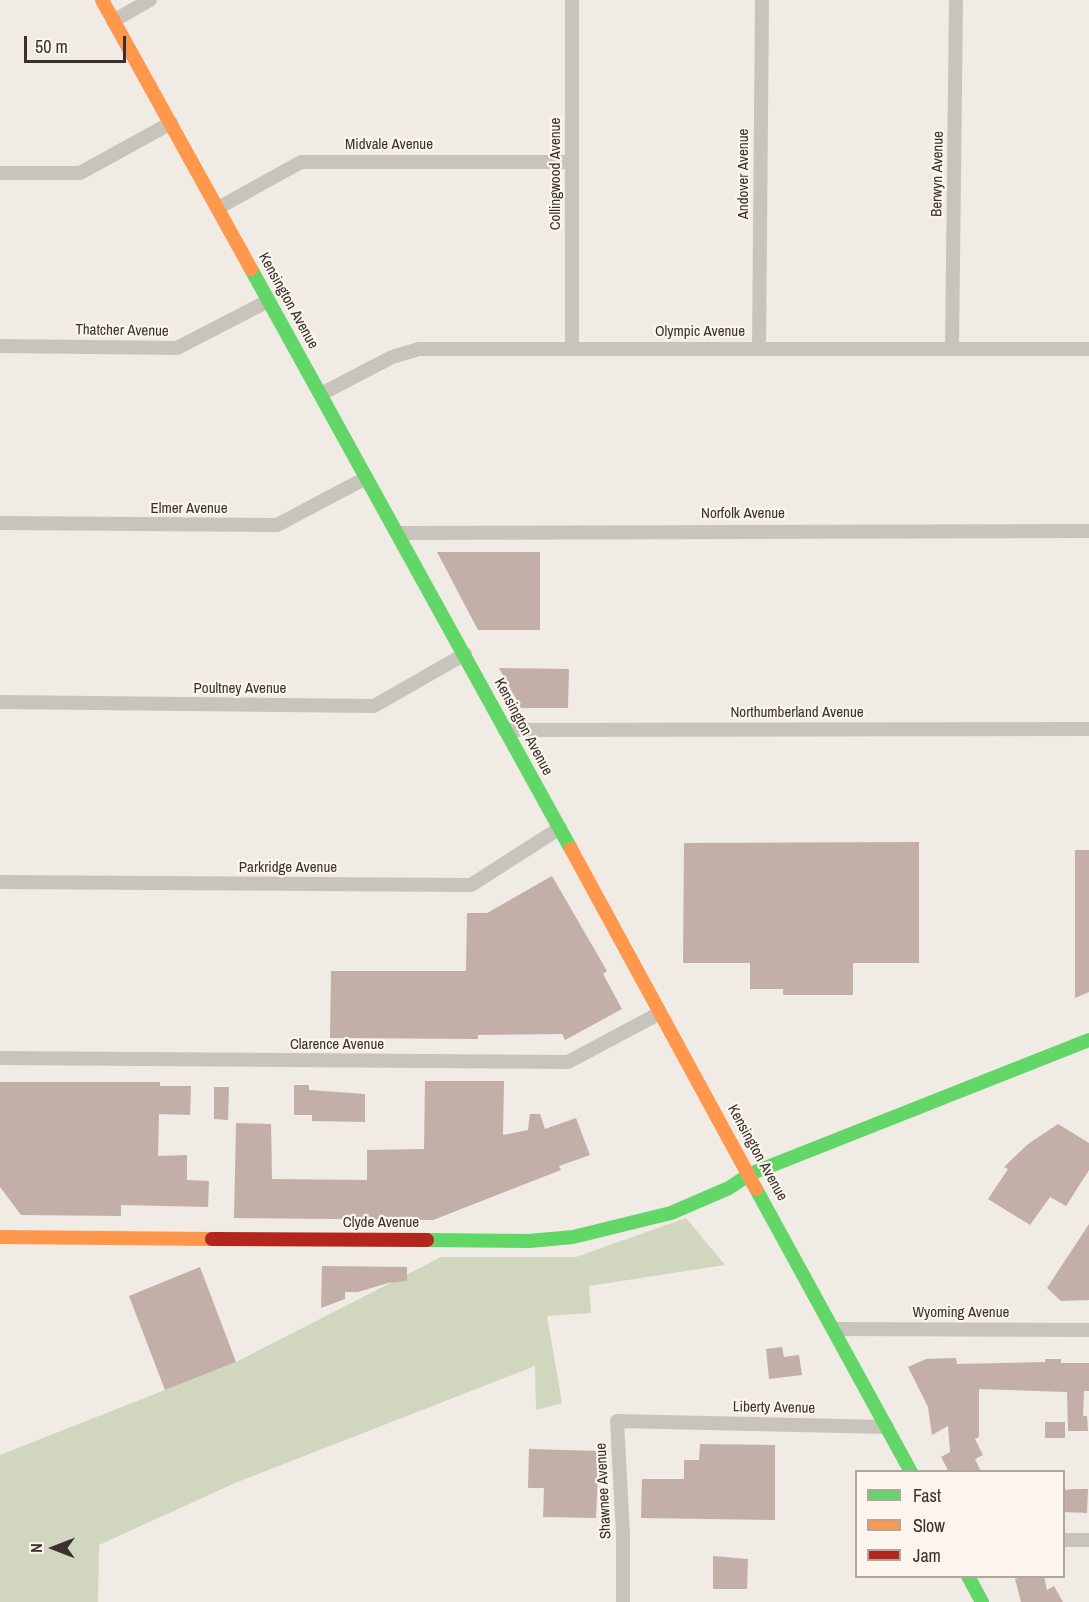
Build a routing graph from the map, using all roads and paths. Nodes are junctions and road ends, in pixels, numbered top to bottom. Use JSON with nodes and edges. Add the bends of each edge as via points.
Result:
{"nodes":[{"id":1,"x":102,"y":0,"type":"edge"},
{"id":2,"x":150,"y":0,"type":"edge"},
{"id":3,"x":573,"y":0,"type":"edge"},
{"id":4,"x":762,"y":0,"type":"edge"},
{"id":5,"x":956,"y":0,"type":"edge"},
{"id":6,"x":113,"y":21,"type":"junction"},
{"id":7,"x":171,"y":123,"type":"junction"},
{"id":8,"x":572,"y":162,"type":"junction"},
{"id":9,"x":0,"y":173,"type":"edge"},
{"id":10,"x":218,"y":208,"type":"junction"},
{"id":11,"x":268,"y":301,"type":"junction"},
{"id":12,"x":0,"y":346,"type":"edge"},
{"id":13,"x":572,"y":348,"type":"junction"},
{"id":14,"x":759,"y":349,"type":"junction"},
{"id":15,"x":952,"y":349,"type":"junction"},
{"id":16,"x":1089,"y":349,"type":"edge"},
{"id":17,"x":321,"y":394,"type":"junction"},
{"id":18,"x":366,"y":478,"type":"junction"},
{"id":19,"x":0,"y":524,"type":"edge"},
{"id":20,"x":1089,"y":531,"type":"edge"},
{"id":21,"x":397,"y":532,"type":"junction"},
{"id":22,"x":465,"y":654,"type":"junction"},
{"id":23,"x":0,"y":702,"type":"edge"},
{"id":24,"x":1089,"y":729,"type":"edge"},
{"id":25,"x":505,"y":730,"type":"junction"},
{"id":26,"x":560,"y":828,"type":"junction"},
{"id":27,"x":0,"y":882,"type":"edge"},
{"id":28,"x":660,"y":1013,"type":"junction"},
{"id":29,"x":1089,"y":1040,"type":"edge"},
{"id":30,"x":0,"y":1058,"type":"edge"},
{"id":31,"x":750,"y":1174,"type":"junction"},
{"id":32,"x":0,"y":1237,"type":"edge"},
{"id":33,"x":833,"y":1329,"type":"junction"},
{"id":34,"x":1089,"y":1330,"type":"edge"},
{"id":35,"x":660,"y":1423,"type":"joint"},
{"id":36,"x":887,"y":1426,"type":"junction"},
{"id":37,"x":910,"y":1470,"type":"edge"},
{"id":38,"x":1065,"y":1540,"type":"edge"},
{"id":39,"x":1089,"y":1540,"type":"edge"},
{"id":40,"x":969,"y":1578,"type":"edge"},
{"id":41,"x":623,"y":1602,"type":"edge"},
{"id":42,"x":982,"y":1602,"type":"edge"}],
"edges":[{"from":1,"to":6,"type":"street","name":"Kensington Avenue"},
{"from":2,"to":6,"type":"street"},
{"from":3,"to":8,"type":"street","name":"Collingwood Avenue"},
{"from":4,"to":14,"type":"street","name":"Andover Avenue"},
{"from":5,"to":15,"type":"street","name":"Berwyn Avenue"},
{"from":6,"to":7,"type":"street","name":"Kensington Avenue"},
{"from":7,"to":9,"type":"street","via":[[80,173]]},
{"from":7,"to":10,"type":"street","name":"Kensington Avenue"},
{"from":8,"to":10,"type":"street","name":"Midvale Avenue","via":[[302,162]]},
{"from":8,"to":13,"type":"street","name":"Collingwood Avenue"},
{"from":10,"to":11,"type":"street","name":"Kensington Avenue"},
{"from":11,"to":12,"type":"street","name":"Thatcher Avenue","via":[[177,348]]},
{"from":11,"to":17,"type":"street","name":"Kensington Avenue"},
{"from":13,"to":14,"type":"street","name":"Olympic Avenue"},
{"from":13,"to":17,"type":"street","name":"Olympic Avenue","via":[[411,349]]},
{"from":14,"to":15,"type":"street","name":"Olympic Avenue"},
{"from":15,"to":16,"type":"street","name":"Olympic Avenue"},
{"from":17,"to":18,"type":"street","name":"Kensington Avenue"},
{"from":18,"to":19,"type":"street","name":"Elmer Avenue","via":[[277,525]]},
{"from":18,"to":21,"type":"street","name":"Kensington Avenue"},
{"from":20,"to":21,"type":"street","name":"Norfolk Avenue"},
{"from":21,"to":22,"type":"street","name":"Kensington Avenue"},
{"from":22,"to":23,"type":"street","name":"Poultney Avenue","via":[[374,706]]},
{"from":22,"to":25,"type":"street","name":"Kensington Avenue"},
{"from":24,"to":25,"type":"street","name":"Northumberland Avenue"},
{"from":25,"to":26,"type":"street","name":"Kensington Avenue"},
{"from":26,"to":27,"type":"street","name":"Parkridge Avenue","via":[[471,885]]},
{"from":26,"to":28,"type":"street","name":"Kensington Avenue"},
{"from":28,"to":30,"type":"street","name":"Clarence Avenue","via":[[568,1062]]},
{"from":28,"to":31,"type":"street","name":"Kensington Avenue"},
{"from":29,"to":31,"type":"street","name":"Clyde Avenue"},
{"from":31,"to":32,"type":"street","name":"Clyde Avenue","via":[[729,1188],[671,1213],[573,1237],[531,1241]]},
{"from":31,"to":33,"type":"street","name":"Kensington Avenue"},
{"from":33,"to":34,"type":"street","name":"Wyoming Avenue"},
{"from":33,"to":36,"type":"street","name":"Kensington Avenue"},
{"from":35,"to":36,"type":"street","name":"Liberty Avenue"},
{"from":35,"to":41,"type":"street","name":"Shawnee Avenue","via":[[617,1421]]},
{"from":36,"to":37,"type":"street","name":"Kensington Avenue"},
{"from":38,"to":39,"type":"street"},
{"from":40,"to":42,"type":"street"}]}
